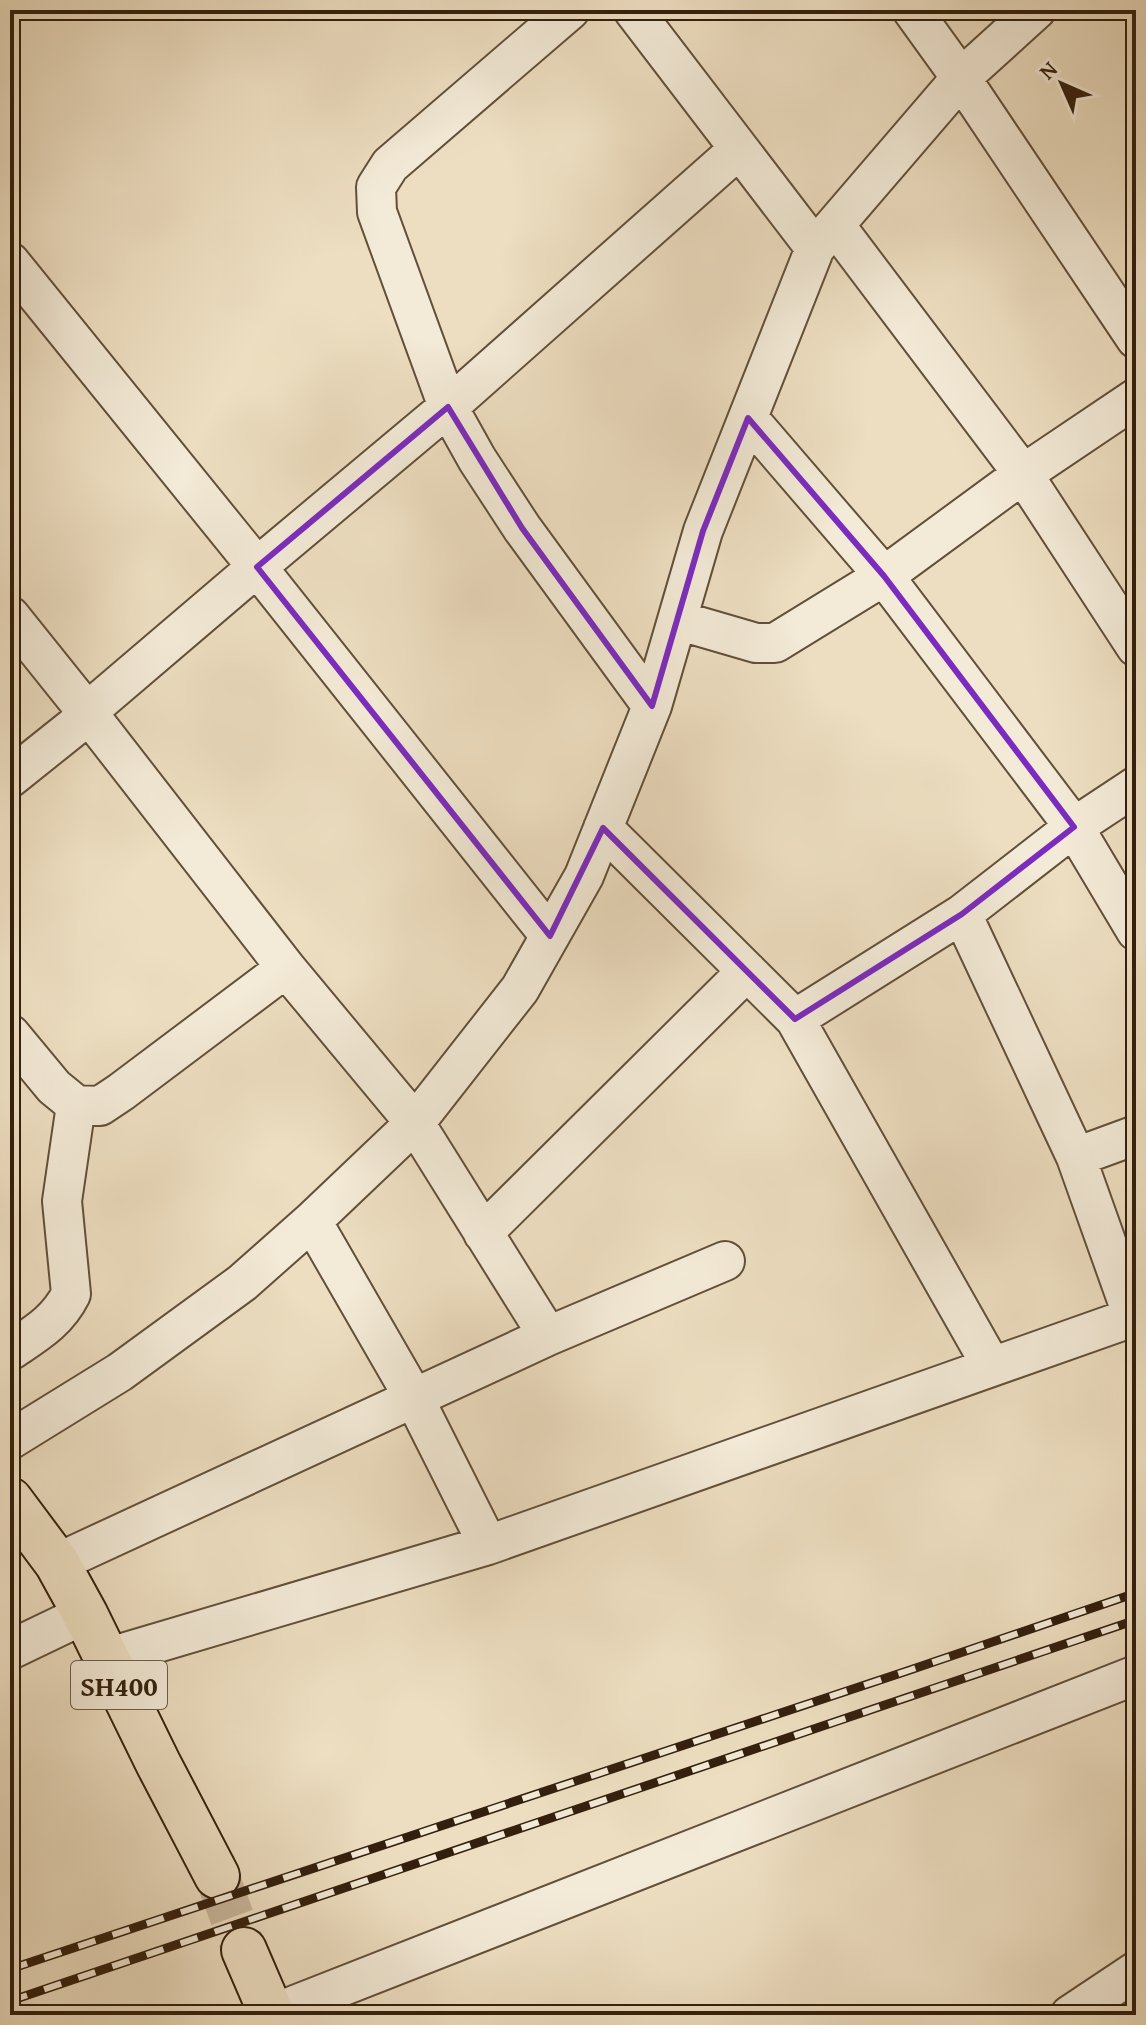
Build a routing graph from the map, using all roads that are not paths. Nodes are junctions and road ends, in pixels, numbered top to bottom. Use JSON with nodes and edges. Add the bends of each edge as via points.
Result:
{"nodes":[{"id":1,"x":570,"y":10,"type":"edge"},
{"id":2,"x":633,"y":10,"type":"edge"},
{"id":3,"x":912,"y":10,"type":"edge"},
{"id":4,"x":1036,"y":10,"type":"edge"},
{"id":5,"x":961,"y":78,"type":"junction"},
{"id":6,"x":739,"y":149,"type":"junction"},
{"id":7,"x":825,"y":236,"type":"junction"},
{"id":8,"x":10,"y":262,"type":"edge"},
{"id":9,"x":1136,"y":339,"type":"edge"},
{"id":10,"x":1136,"y":398,"type":"edge"},
{"id":11,"x":448,"y":407,"type":"junction"},
{"id":12,"x":748,"y":418,"type":"junction"},
{"id":13,"x":1023,"y":474,"type":"junction"},
{"id":14,"x":257,"y":567,"type":"junction"},
{"id":15,"x":884,"y":576,"type":"junction"},
{"id":16,"x":10,"y":616,"type":"edge"},
{"id":17,"x":677,"y":620,"type":"junction"},
{"id":18,"x":1136,"y":647,"type":"edge"},
{"id":19,"x":652,"y":706,"type":"junction"},
{"id":20,"x":87,"y":712,"type":"junction"},
{"id":21,"x":10,"y":778,"type":"edge"},
{"id":22,"x":1136,"y":786,"type":"edge"},
{"id":23,"x":1074,"y":827,"type":"junction"},
{"id":24,"x":603,"y":828,"type":"junction"},
{"id":25,"x":962,"y":914,"type":"junction"},
{"id":26,"x":1136,"y":931,"type":"edge"},
{"id":27,"x":550,"y":936,"type":"junction"},
{"id":28,"x":286,"y":968,"type":"junction"},
{"id":29,"x":747,"y":971,"type":"junction"},
{"id":30,"x":795,"y":1019,"type":"junction"},
{"id":31,"x":10,"y":1034,"type":"edge"},
{"id":32,"x":76,"y":1105,"type":"junction"},
{"id":33,"x":415,"y":1123,"type":"junction"},
{"id":34,"x":1136,"y":1135,"type":"edge"},
{"id":35,"x":1076,"y":1157,"type":"junction"},
{"id":36,"x":312,"y":1221,"type":"junction"},
{"id":37,"x":483,"y":1233,"type":"junction"},
{"id":38,"x":725,"y":1261,"type":"dead end"},
{"id":39,"x":1135,"y":1316,"type":"edge"},
{"id":40,"x":548,"y":1336,"type":"junction"},
{"id":41,"x":10,"y":1351,"type":"edge"},
{"id":42,"x":992,"y":1367,"type":"junction"},
{"id":43,"x":414,"y":1398,"type":"junction"},
{"id":44,"x":10,"y":1440,"type":"edge"},
{"id":45,"x":10,"y":1500,"type":"edge"},
{"id":46,"x":488,"y":1545,"type":"junction"},
{"id":47,"x":57,"y":1563,"type":"junction"},
{"id":48,"x":85,"y":1614,"type":"junction"},
{"id":49,"x":10,"y":1650,"type":"edge"},
{"id":50,"x":106,"y":1658,"type":"junction"},
{"id":51,"x":1136,"y":1675,"type":"edge"},
{"id":52,"x":217,"y":1876,"type":"tunnel mouth"},
{"id":53,"x":244,"y":1950,"type":"tunnel mouth"},
{"id":54,"x":1136,"y":1971,"type":"edge"},
{"id":55,"x":1080,"y":2012,"type":"edge"},
{"id":56,"x":272,"y":2015,"type":"edge"}],
"edges":[{"from":1,"to":11,"type":"street","via":[[390,165],[376,187],[377,212]]},
{"from":2,"to":6,"type":"street"},
{"from":3,"to":5,"type":"street"},
{"from":4,"to":5,"type":"street"},
{"from":5,"to":7,"type":"street"},
{"from":5,"to":9,"type":"street"},
{"from":6,"to":7,"type":"street"},
{"from":6,"to":11,"type":"street"},
{"from":7,"to":12,"type":"street"},
{"from":7,"to":13,"type":"street"},
{"from":8,"to":14,"type":"street"},
{"from":10,"to":13,"type":"street"},
{"from":11,"to":14,"type":"street"},
{"from":11,"to":19,"type":"street","via":[[522,528]]},
{"from":12,"to":15,"type":"street"},
{"from":12,"to":17,"type":"street","via":[[703,531]]},
{"from":13,"to":15,"type":"street"},
{"from":13,"to":18,"type":"street"},
{"from":14,"to":20,"type":"street"},
{"from":14,"to":27,"type":"street"},
{"from":15,"to":17,"type":"street","via":[[775,643],[756,643]]},
{"from":15,"to":23,"type":"street"},
{"from":16,"to":20,"type":"street"},
{"from":17,"to":19,"type":"street"},
{"from":19,"to":24,"type":"street"},
{"from":20,"to":21,"type":"street"},
{"from":20,"to":28,"type":"street"},
{"from":22,"to":23,"type":"street"},
{"from":23,"to":25,"type":"street"},
{"from":23,"to":26,"type":"street"},
{"from":24,"to":27,"type":"street","via":[[584,876]]},
{"from":24,"to":29,"type":"street"},
{"from":25,"to":30,"type":"street"},
{"from":25,"to":35,"type":"street"},
{"from":27,"to":33,"type":"street","via":[[520,989]]},
{"from":28,"to":32,"type":"street","via":[[100,1106]]},
{"from":28,"to":33,"type":"street"},
{"from":29,"to":30,"type":"street"},
{"from":29,"to":37,"type":"street"},
{"from":30,"to":42,"type":"street"},
{"from":31,"to":32,"type":"street"},
{"from":32,"to":41,"type":"street","via":[[62,1201],[71,1294],[53,1321]]},
{"from":33,"to":36,"type":"street"},
{"from":33,"to":37,"type":"street"},
{"from":34,"to":35,"type":"street"},
{"from":35,"to":39,"type":"street"},
{"from":36,"to":43,"type":"street"},
{"from":36,"to":44,"type":"street","via":[[242,1283],[145,1354]]},
{"from":37,"to":40,"type":"street"},
{"from":38,"to":40,"type":"street"},
{"from":39,"to":42,"type":"street"},
{"from":40,"to":43,"type":"street"},
{"from":42,"to":46,"type":"street"},
{"from":43,"to":46,"type":"street"},
{"from":43,"to":47,"type":"street"},
{"from":45,"to":47,"type":"main road","number":"SH400"},
{"from":46,"to":50,"type":"street"},
{"from":47,"to":48,"type":"main road","number":"SH400"},
{"from":48,"to":49,"type":"street"},
{"from":48,"to":50,"type":"main road","number":"SH400"},
{"from":50,"to":52,"type":"main road","number":"SH400"},
{"from":51,"to":56,"type":"street"},
{"from":53,"to":56,"type":"main road"},
{"from":54,"to":55,"type":"street"}]}
